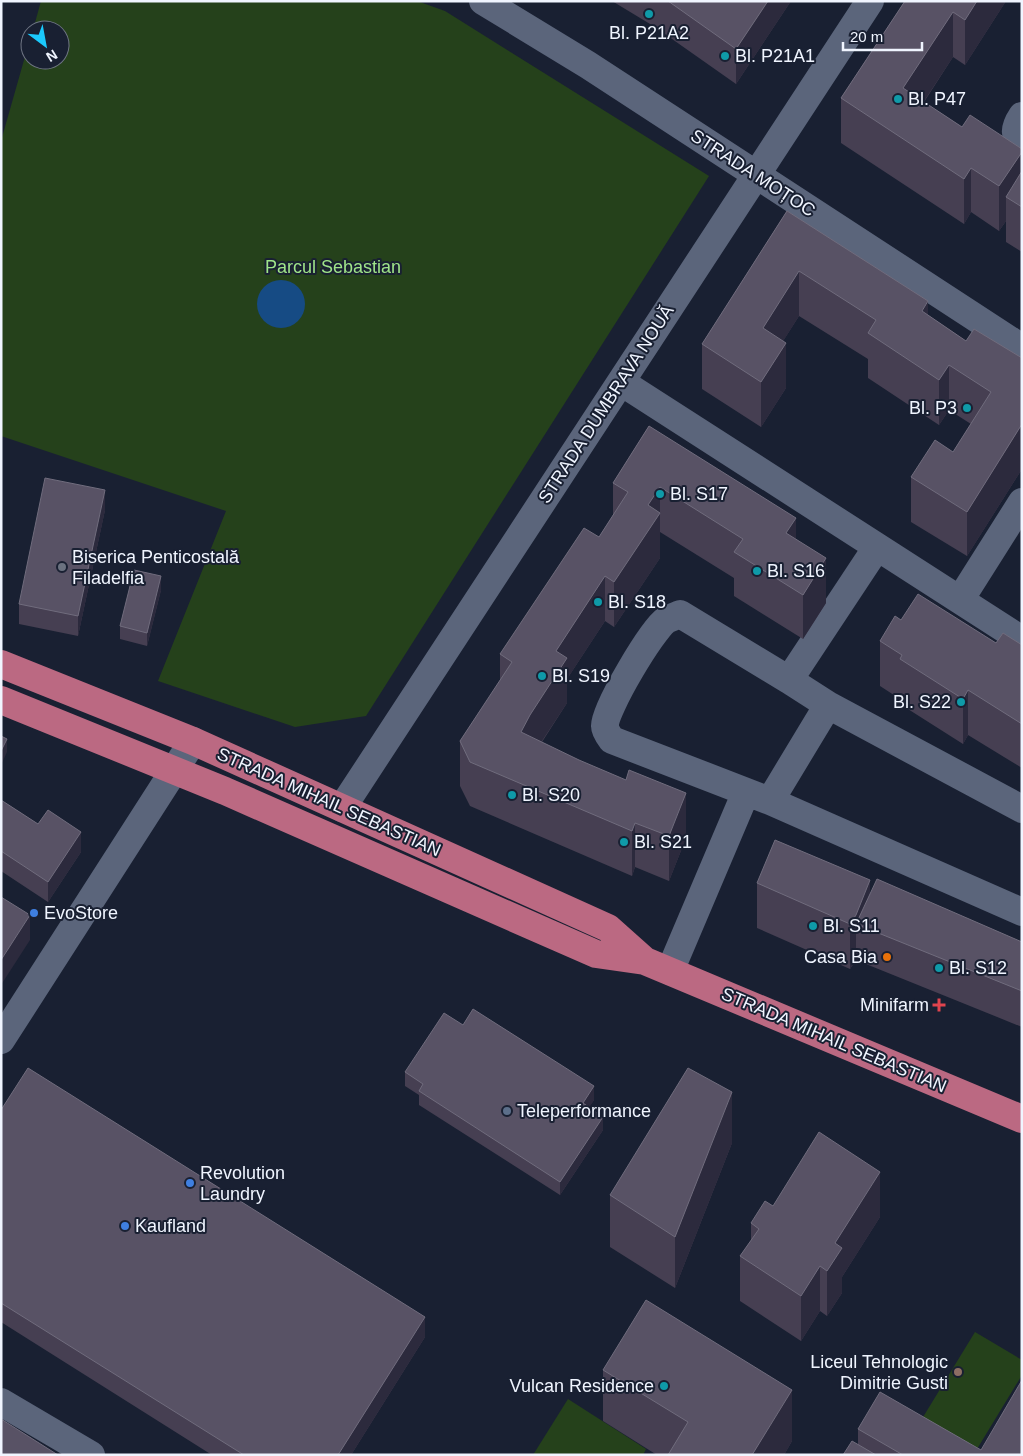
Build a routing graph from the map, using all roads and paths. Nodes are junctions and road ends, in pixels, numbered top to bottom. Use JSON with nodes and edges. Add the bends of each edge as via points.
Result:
{"nodes":[{"id":1,"x":483,"y":1,"type":"edge"},
{"id":2,"x":870,"y":1,"type":"edge"},
{"id":3,"x":1022,"y":116,"type":"edge"},
{"id":4,"x":1022,"y":142,"type":"edge"},
{"id":5,"x":756,"y":175,"type":"junction"},
{"id":6,"x":1022,"y":348,"type":"edge"},
{"id":7,"x":621,"y":382,"type":"junction"},
{"id":8,"x":1022,"y":502,"type":"edge"},
{"id":9,"x":877,"y":547,"type":"junction"},
{"id":10,"x":960,"y":600,"type":"junction"},
{"id":11,"x":1022,"y":640,"type":"edge"},
{"id":12,"x":1,"y":664,"type":"edge"},
{"id":13,"x":789,"y":680,"type":"junction"},
{"id":14,"x":1,"y":700,"type":"edge"},
{"id":15,"x":828,"y":705,"type":"junction"},
{"id":16,"x":192,"y":741,"type":"junction"},
{"id":17,"x":174,"y":770,"type":"junction"},
{"id":18,"x":758,"y":797,"type":"junction"},
{"id":19,"x":342,"y":808,"type":"junction"},
{"id":20,"x":1022,"y":809,"type":"edge"},
{"id":21,"x":1022,"y":912,"type":"edge"},
{"id":22,"x":658,"y":966,"type":"junction"},
{"id":23,"x":1,"y":1040,"type":"edge"},
{"id":24,"x":1022,"y":1119,"type":"edge"},
{"id":25,"x":1,"y":1402,"type":"edge"},
{"id":26,"x":91,"y":1455,"type":"edge"}],
"edges":[{"from":1,"to":5,"type":"street","name":"STRADA MOȚOC"},
{"from":2,"to":5,"type":"street","name":"STRADA DUMBRAVA NOUĂ"},
{"from":3,"to":4,"type":"street","via":[[1015,132]]},
{"from":5,"to":6,"type":"street","name":"STRADA MOȚOC"},
{"from":5,"to":7,"type":"street","name":"STRADA DUMBRAVA NOUĂ"},
{"from":7,"to":9,"type":"street"},
{"from":7,"to":19,"type":"street","name":"STRADA DUMBRAVA NOUĂ"},
{"from":8,"to":10,"type":"street"},
{"from":9,"to":10,"type":"street"},
{"from":9,"to":13,"type":"street"},
{"from":10,"to":11,"type":"street"},
{"from":12,"to":16,"type":"main road","name":"STRADA MIHAIL SEBASTIAN"},
{"from":13,"to":15,"type":"street"},
{"from":13,"to":18,"type":"street","via":[[680,614],[665,620],[652,634],[609,710],[605,726],[612,740]]},
{"from":14,"to":17,"type":"main road","name":"STRADA MIHAIL SEBASTIAN"},
{"from":15,"to":18,"type":"street"},
{"from":15,"to":20,"type":"street"},
{"from":16,"to":17,"type":"street"},
{"from":16,"to":19,"type":"main road","name":"STRADA MIHAIL SEBASTIAN"},
{"from":17,"to":22,"type":"main road","name":"STRADA MIHAIL SEBASTIAN","via":[[596,954]]},
{"from":17,"to":23,"type":"street"},
{"from":18,"to":21,"type":"street"},
{"from":18,"to":22,"type":"street"},
{"from":19,"to":22,"type":"main road","name":"STRADA MIHAIL SEBASTIAN","via":[[608,928]]},
{"from":22,"to":24,"type":"main road","name":"STRADA MIHAIL SEBASTIAN"},
{"from":25,"to":26,"type":"street"}]}
